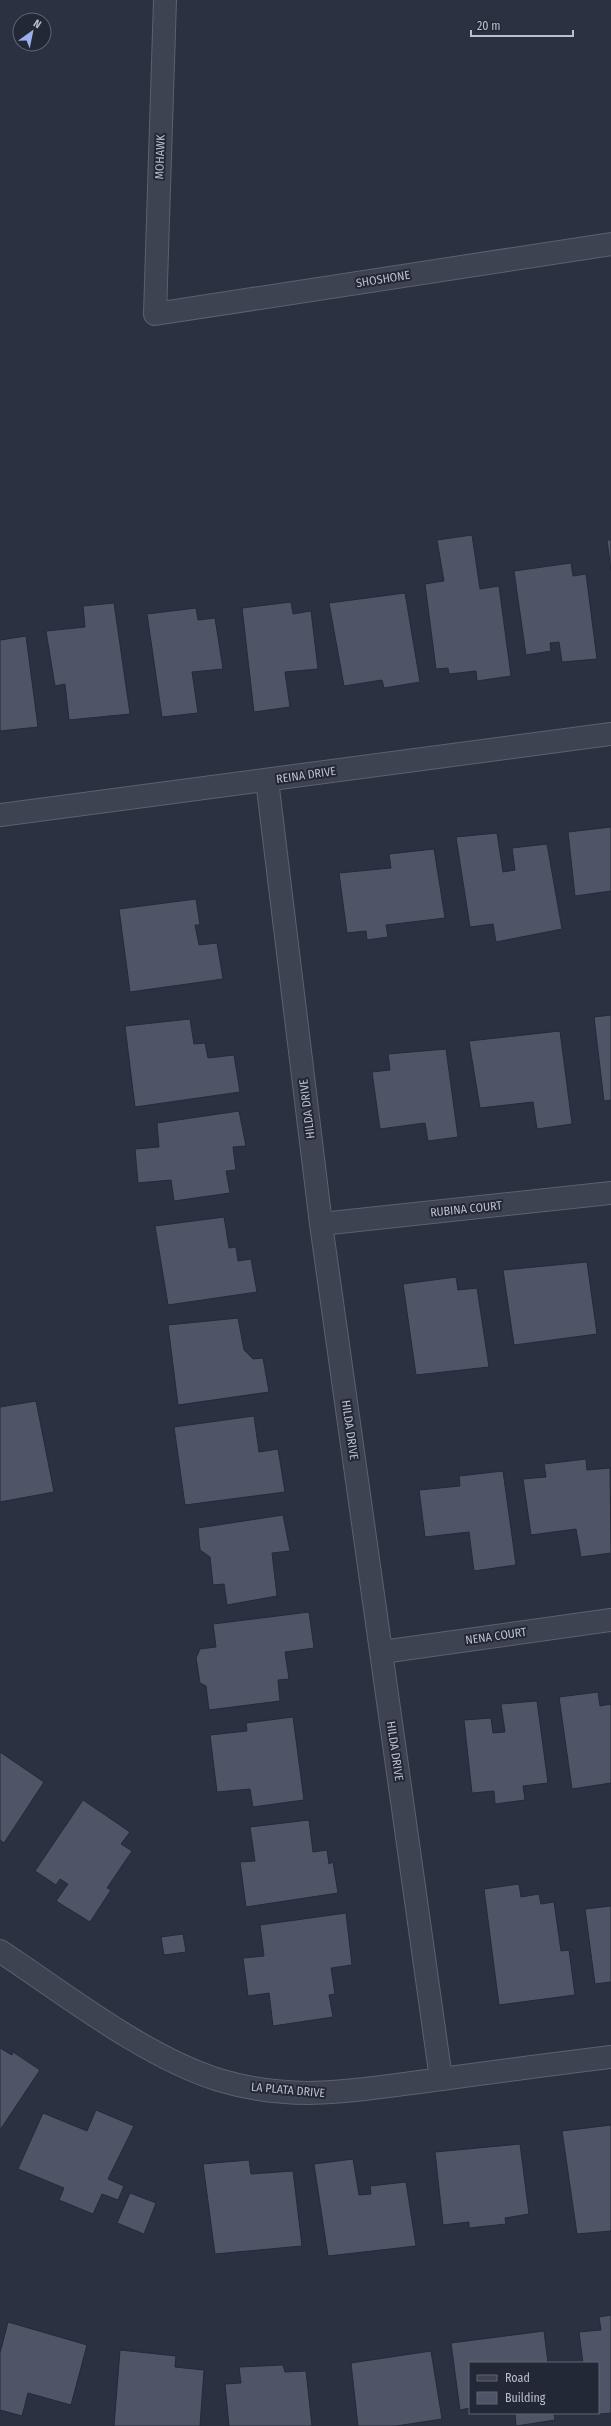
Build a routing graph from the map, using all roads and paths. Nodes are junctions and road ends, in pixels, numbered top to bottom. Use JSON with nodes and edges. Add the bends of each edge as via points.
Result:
{"nodes":[{"id":1,"x":165,"y":0,"type":"edge"},
{"id":2,"x":611,"y":244,"type":"edge"},
{"id":3,"x":154,"y":314,"type":"joint"},
{"id":4,"x":611,"y":734,"type":"edge"},
{"id":5,"x":267,"y":780,"type":"junction"},
{"id":6,"x":0,"y":815,"type":"edge"},
{"id":7,"x":611,"y":1193,"type":"edge"},
{"id":8,"x":321,"y":1224,"type":"junction"},
{"id":9,"x":611,"y":1620,"type":"edge"},
{"id":10,"x":382,"y":1652,"type":"junction"},
{"id":11,"x":0,"y":1951,"type":"edge"},
{"id":12,"x":611,"y":2057,"type":"edge"},
{"id":13,"x":441,"y":2079,"type":"junction"}],
"edges":[{"from":1,"to":3,"type":"street","name":"MOHAWK"},
{"from":2,"to":3,"type":"street","name":"SHOSHONE"},
{"from":4,"to":5,"type":"street","name":"REINA DRIVE"},
{"from":5,"to":6,"type":"street","name":"REINA DRIVE"},
{"from":5,"to":8,"type":"street","name":"HILDA DRIVE"},
{"from":7,"to":8,"type":"street","name":"RUBINA COURT"},
{"from":8,"to":10,"type":"street","name":"HILDA DRIVE"},
{"from":9,"to":10,"type":"street","name":"NENA COURT"},
{"from":10,"to":13,"type":"street","name":"HILDA DRIVE"},
{"from":11,"to":13,"type":"street","name":"LA PLATA DRIVE","via":[[125,2034],[186,2066],[218,2079],[248,2087],[310,2094],[335,2094]]},
{"from":12,"to":13,"type":"street","name":"LA PLATA DRIVE"}]}
